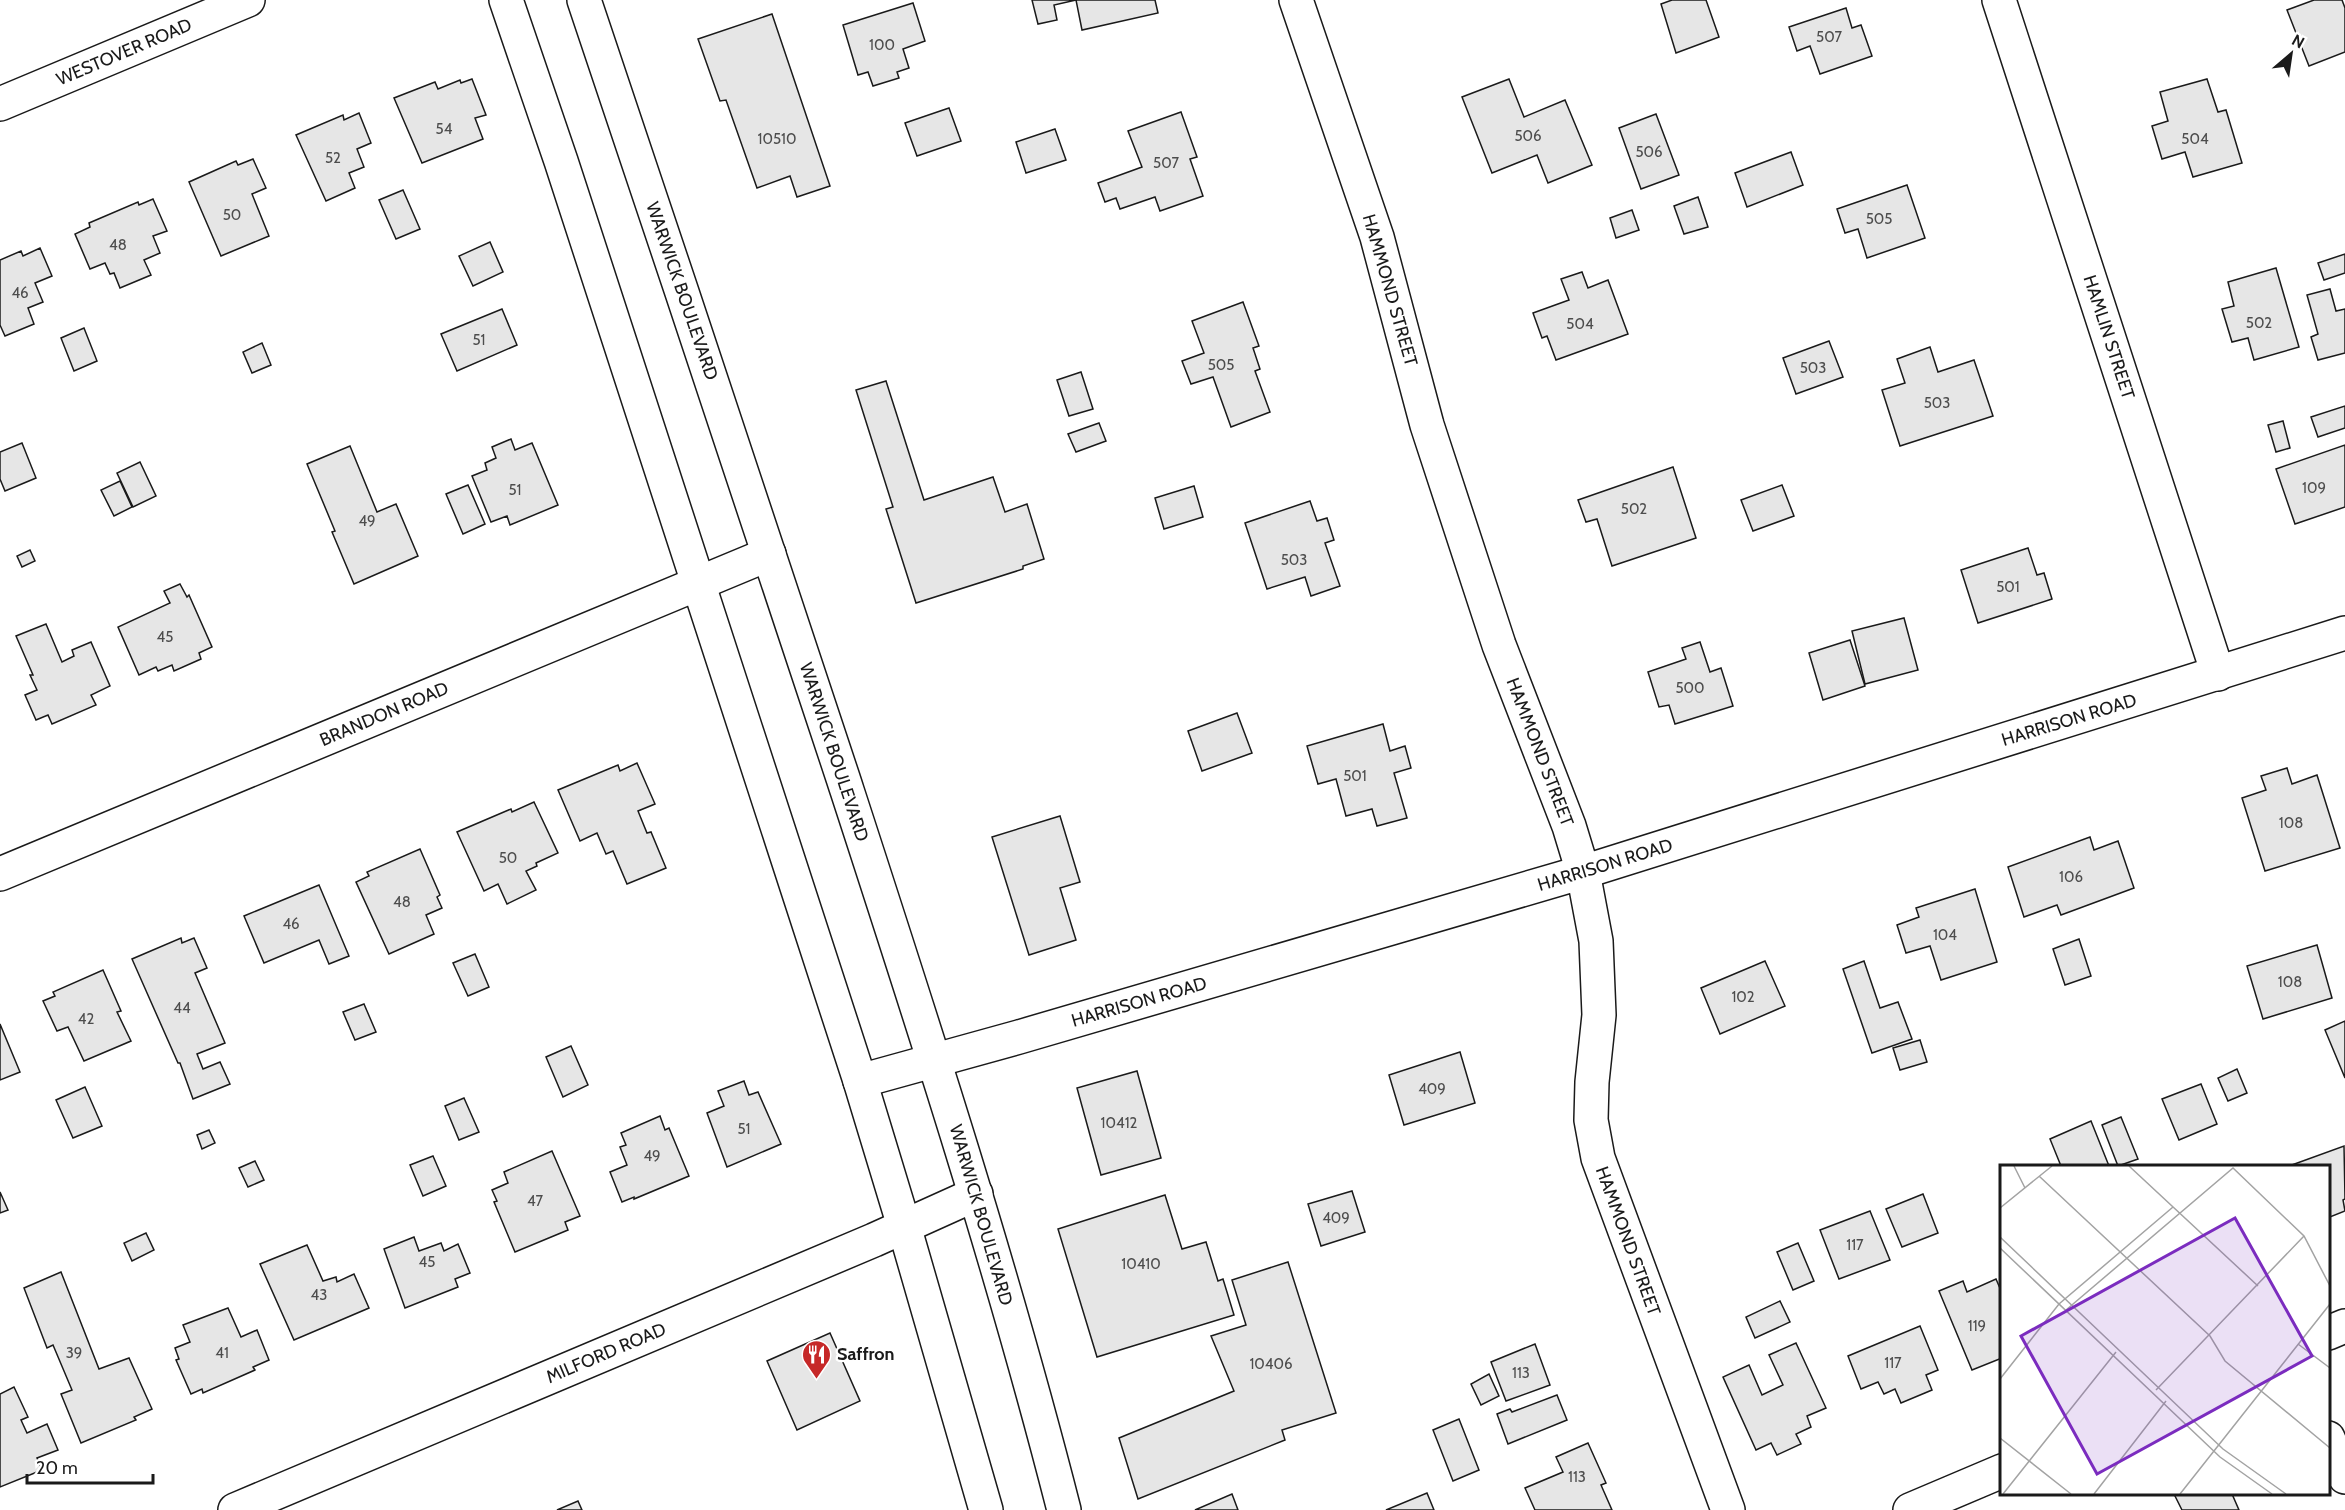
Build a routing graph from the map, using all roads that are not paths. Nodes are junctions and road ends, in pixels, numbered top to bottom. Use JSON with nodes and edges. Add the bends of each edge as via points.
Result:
{"nodes":[{"id":1,"x":248,"y":0,"type":"edge"},
{"id":2,"x":506,"y":0,"type":"edge"},
{"id":3,"x":584,"y":0,"type":"edge"},
{"id":4,"x":1296,"y":0,"type":"edge"},
{"id":5,"x":1999,"y":0,"type":"edge"},
{"id":6,"x":0,"y":104,"type":"edge"},
{"id":7,"x":770,"y":554,"type":"junction"},
{"id":8,"x":698,"y":583,"type":"junction"},
{"id":9,"x":2345,"y":633,"type":"edge"},
{"id":10,"x":2218,"y":674,"type":"junction"},
{"id":11,"x":1583,"y":872,"type":"junction"},
{"id":12,"x":0,"y":874,"type":"edge"},
{"id":13,"x":935,"y":1061,"type":"junction"},
{"id":14,"x":860,"y":1081,"type":"junction"},
{"id":15,"x":976,"y":1194,"type":"junction"},
{"id":16,"x":904,"y":1226,"type":"junction"},
{"id":17,"x":2345,"y":1326,"type":"edge"},
{"id":18,"x":2330,"y":1332,"type":"edge"},
{"id":19,"x":2330,"y":1443,"type":"edge"},
{"id":20,"x":2000,"y":1471,"type":"edge"},
{"id":21,"x":2345,"y":1477,"type":"edge"},
{"id":22,"x":235,"y":1510,"type":"edge"},
{"id":23,"x":986,"y":1510,"type":"edge"},
{"id":24,"x":1064,"y":1510,"type":"edge"},
{"id":25,"x":1728,"y":1510,"type":"edge"},
{"id":26,"x":1910,"y":1510,"type":"edge"}],
"edges":[{"from":1,"to":6,"type":"street","name":"WESTOVER ROAD"},
{"from":2,"to":8,"type":"street"},
{"from":3,"to":7,"type":"street","name":"WARWICK BOULEVARD"},
{"from":4,"to":11,"type":"street","name":"HAMMOND STREET","via":[[1377,237],[1427,424],[1499,645]]},
{"from":5,"to":10,"type":"street","name":"HAMLIN STREET"},
{"from":7,"to":8,"type":"street","name":"BRANDON ROAD"},
{"from":7,"to":13,"type":"street","name":"WARWICK BOULEVARD"},
{"from":8,"to":12,"type":"street","name":"BRANDON ROAD"},
{"from":8,"to":14,"type":"street"},
{"from":9,"to":10,"type":"street","name":"HARRISON ROAD"},
{"from":10,"to":11,"type":"street","name":"HARRISON ROAD"},
{"from":11,"to":13,"type":"street","name":"HARRISON ROAD"},
{"from":11,"to":25,"type":"street","name":"HAMMOND STREET","via":[[1596,941],[1599,1015],[1592,1120],[1598,1158]]},
{"from":13,"to":14,"type":"street","name":"HARRISON ROAD"},
{"from":13,"to":15,"type":"street","name":"WARWICK BOULEVARD"},
{"from":14,"to":16,"type":"street"},
{"from":15,"to":16,"type":"street","name":"MILFORD ROAD"},
{"from":15,"to":24,"type":"street","name":"WARWICK BOULEVARD"},
{"from":16,"to":22,"type":"street","name":"MILFORD ROAD"},
{"from":16,"to":23,"type":"street"},
{"from":17,"to":18,"type":"street"},
{"from":19,"to":21,"type":"street"},
{"from":20,"to":26,"type":"street"}]}
